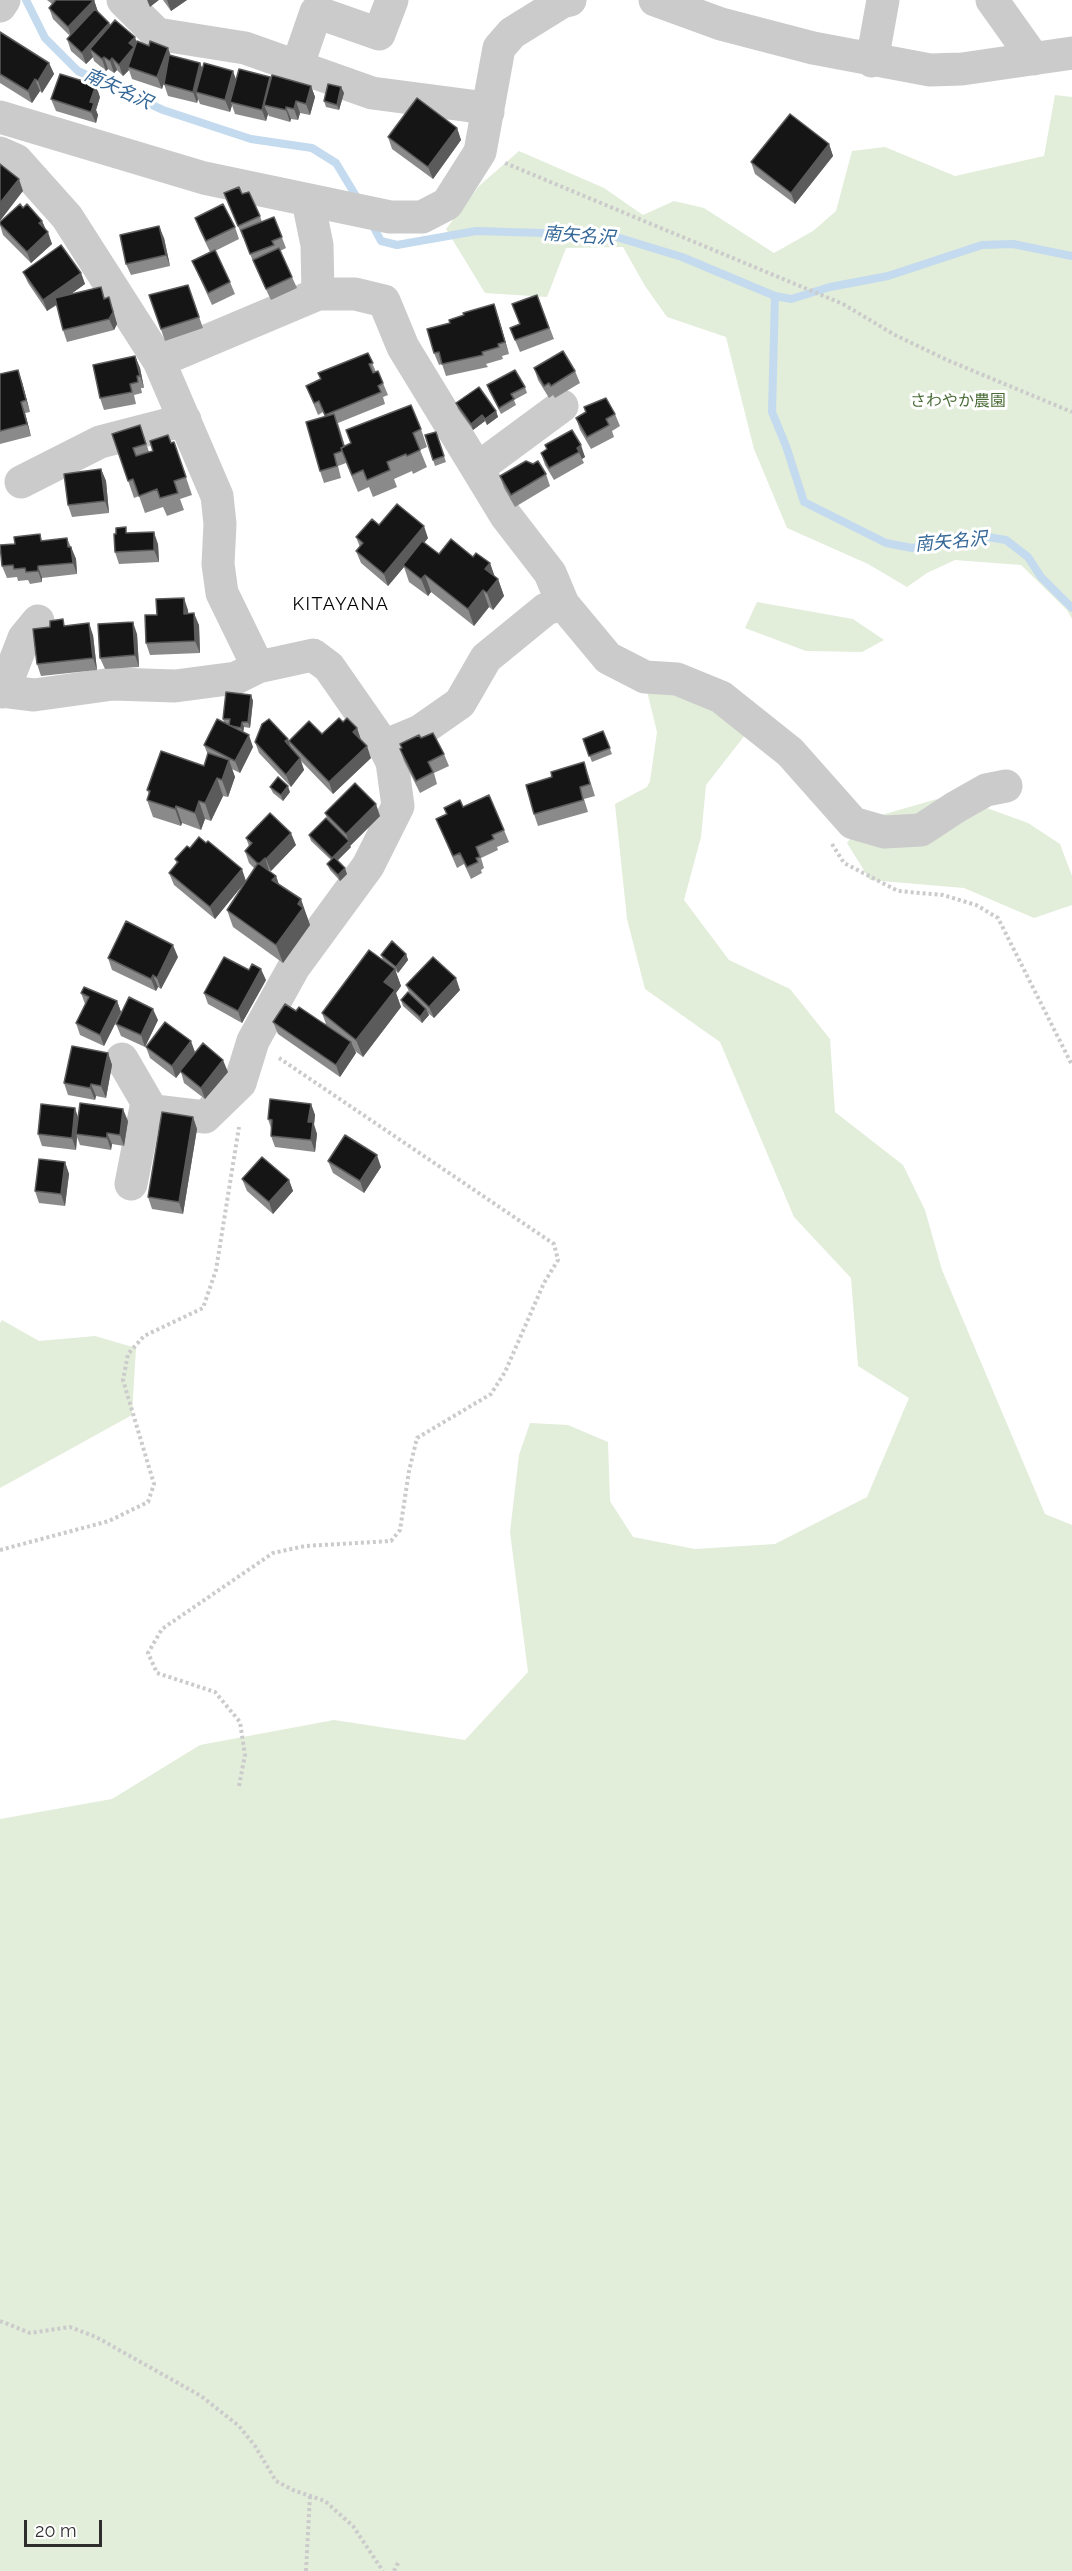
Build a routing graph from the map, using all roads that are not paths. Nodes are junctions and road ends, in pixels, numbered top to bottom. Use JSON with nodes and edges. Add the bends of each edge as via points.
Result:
{"nodes":[{"id":1,"x":4,"y":0,"type":"edge"},
{"id":2,"x":123,"y":0,"type":"edge"},
{"id":3,"x":392,"y":0,"type":"edge"},
{"id":4,"x":570,"y":0,"type":"edge"},
{"id":5,"x":655,"y":0,"type":"edge"},
{"id":6,"x":883,"y":0,"type":"edge"},
{"id":7,"x":992,"y":0,"type":"edge"},
{"id":8,"x":0,"y":6,"type":"edge"},
{"id":9,"x":1072,"y":53,"type":"edge"},
{"id":10,"x":1034,"y":59,"type":"junction"},
{"id":11,"x":872,"y":61,"type":"junction"},
{"id":12,"x":297,"y":67,"type":"junction"},
{"id":13,"x":488,"y":112,"type":"junction"},
{"id":14,"x":0,"y":117,"type":"edge"},
{"id":15,"x":0,"y":153,"type":"edge"},
{"id":16,"x":308,"y":201,"type":"junction"},
{"id":17,"x":318,"y":294,"type":"junction"},
{"id":18,"x":159,"y":361,"type":"junction"},
{"id":19,"x":562,"y":406,"type":"dead end"},
{"id":20,"x":185,"y":420,"type":"junction"},
{"id":21,"x":478,"y":468,"type":"junction"},
{"id":22,"x":21,"y":482,"type":"dead end"},
{"id":23,"x":563,"y":604,"type":"junction"},
{"id":24,"x":38,"y":621,"type":"dead end"},
{"id":25,"x":258,"y":668,"type":"junction"},
{"id":26,"x":1,"y":692,"type":"edge"},
{"id":27,"x":384,"y":746,"type":"junction"},
{"id":28,"x":1006,"y":786,"type":"dead end"},
{"id":29,"x":122,"y":1059,"type":"dead end"},
{"id":30,"x":146,"y":1110,"type":"junction"},
{"id":31,"x":131,"y":1184,"type":"dead end"}],
"edges":[{"from":1,"to":8,"type":"street"},
{"from":2,"to":12,"type":"street","via":[[157,34],[246,48]]},
{"from":3,"to":12,"type":"street","via":[[379,34],[316,12]]},
{"from":4,"to":13,"type":"street","via":[[512,33],[500,48]]},
{"from":5,"to":11,"type":"street","via":[[722,24]]},
{"from":6,"to":11,"type":"street"},
{"from":7,"to":10,"type":"street"},
{"from":9,"to":10,"type":"street"},
{"from":10,"to":11,"type":"street","via":[[930,70]]},
{"from":12,"to":13,"type":"street","via":[[372,93],[471,106]]},
{"from":13,"to":16,"type":"street","via":[[480,152],[447,204],[422,217],[390,217]]},
{"from":14,"to":16,"type":"street","via":[[204,178]]},
{"from":15,"to":18,"type":"street","via":[[16,160],[67,217]]},
{"from":16,"to":17,"type":"street","via":[[317,245]]},
{"from":17,"to":18,"type":"street"},
{"from":17,"to":21,"type":"street","via":[[355,294],[384,301],[403,347]]},
{"from":18,"to":20,"type":"street"},
{"from":19,"to":21,"type":"street"},
{"from":20,"to":22,"type":"street","via":[[100,442]]},
{"from":20,"to":25,"type":"street","via":[[217,496],[222,593]]},
{"from":21,"to":23,"type":"street","via":[[506,516],[550,573]]},
{"from":23,"to":27,"type":"street","via":[[546,609],[486,658],[460,703],[420,731]]},
{"from":23,"to":28,"type":"street","via":[[608,658],[645,677],[677,679],[721,697],[790,752],[853,823],[884,832],[921,831],[986,790]]},
{"from":24,"to":26,"type":"street","via":[[24,638]]},
{"from":25,"to":26,"type":"street","via":[[236,678],[175,686],[113,684],[34,695]]},
{"from":25,"to":27,"type":"street","via":[[312,655],[329,667]]},
{"from":27,"to":30,"type":"street","via":[[392,762],[398,806],[368,866],[294,967],[253,1041],[240,1083],[205,1117]]},
{"from":29,"to":30,"type":"street","via":[[147,1102]]},
{"from":30,"to":31,"type":"street"}]}
